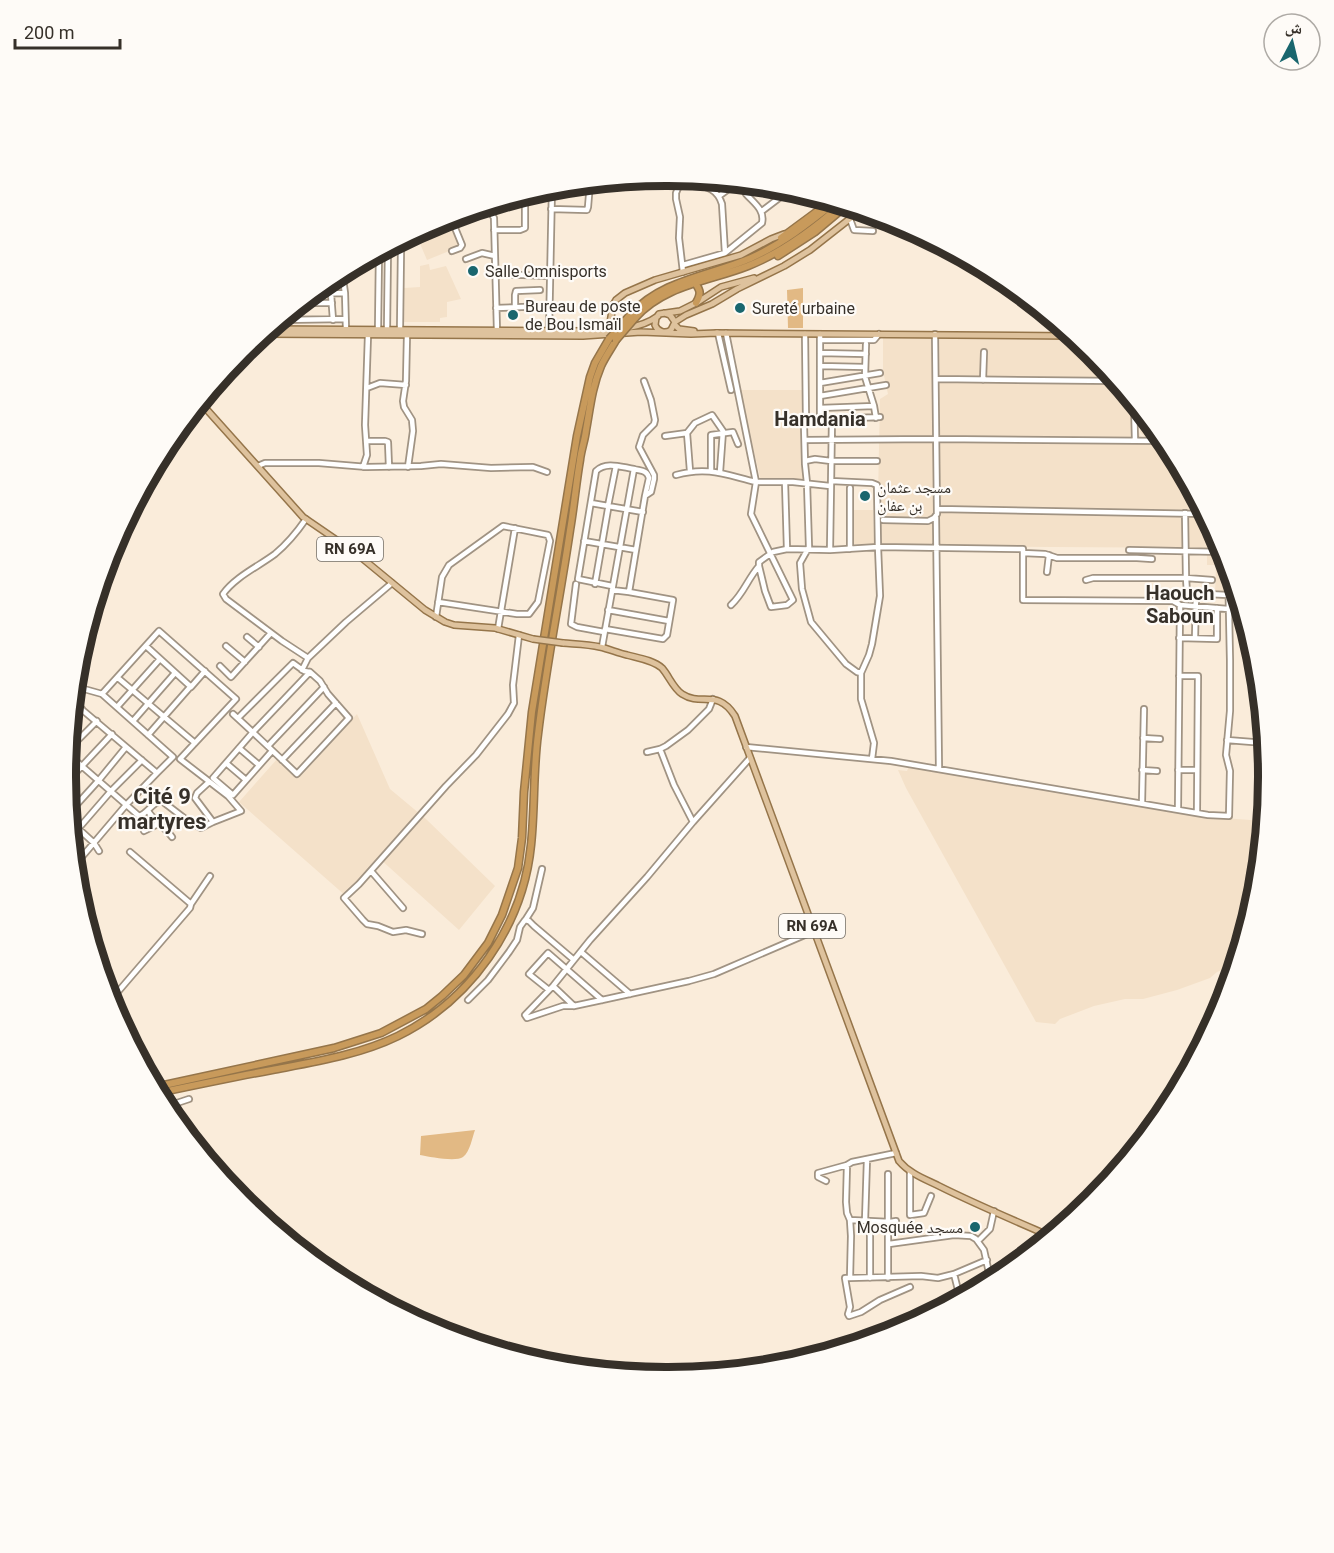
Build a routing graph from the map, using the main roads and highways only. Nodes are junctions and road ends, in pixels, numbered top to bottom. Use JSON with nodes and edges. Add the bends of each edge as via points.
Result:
{"nodes":[{"id":1,"x":824,"y":207,"type":"edge"},
{"id":2,"x":826,"y":208,"type":"edge"},
{"id":3,"x":834,"y":210,"type":"edge"},
{"id":4,"x":839,"y":212,"type":"edge"},
{"id":5,"x":854,"y":216,"type":"edge"},
{"id":6,"x":788,"y":233,"type":"junction"},
{"id":7,"x":761,"y":253,"type":"junction"},
{"id":8,"x":732,"y":271,"type":"junction"},
{"id":9,"x":770,"y":273,"type":"junction"},
{"id":10,"x":694,"y":283,"type":"junction"},
{"id":11,"x":696,"y":303,"type":"junction"},
{"id":12,"x":664,"y":313,"type":"junction"},
{"id":13,"x":633,"y":316,"type":"junction"},
{"id":14,"x":657,"y":316,"type":"junction"},
{"id":15,"x":674,"y":323,"type":"junction"},
{"id":16,"x":283,"y":329,"type":"edge"},
{"id":17,"x":609,"y":329,"type":"junction"},
{"id":18,"x":664,"y":332,"type":"junction"},
{"id":19,"x":717,"y":333,"type":"junction"},
{"id":20,"x":277,"y":334,"type":"edge"},
{"id":21,"x":1059,"y":336,"type":"edge"},
{"id":22,"x":612,"y":340,"type":"junction"},
{"id":23,"x":206,"y":408,"type":"edge"},
{"id":24,"x":164,"y":1085,"type":"edge"},
{"id":25,"x":168,"y":1091,"type":"edge"},
{"id":26,"x":1041,"y":1232,"type":"edge"}],
"edges":[{"from":1,"to":6,"type":"highway"},
{"from":2,"to":7,"type":"highway"},
{"from":3,"to":8,"type":"highway","via":[[777,252]]},
{"from":4,"to":8,"type":"highway","via":[[786,252],[747,269]]},
{"from":5,"to":9,"type":"main road","via":[[810,250]]},
{"from":6,"to":7,"type":"highway"},
{"from":6,"to":17,"type":"main road","via":[[741,255],[683,269],[631,290],[613,305]]},
{"from":7,"to":13,"type":"highway","via":[[673,284],[651,296]]},
{"from":8,"to":10,"type":"highway"},
{"from":9,"to":11,"type":"main road","via":[[721,287]]},
{"from":9,"to":15,"type":"main road"},
{"from":10,"to":11,"type":"highway","via":[[700,292]]},
{"from":10,"to":13,"type":"highway"},
{"from":11,"to":12,"type":"main road"},
{"from":12,"to":14,"type":"main road"},
{"from":12,"to":15,"type":"main road"},
{"from":13,"to":22,"type":"highway","bridge":true},
{"from":14,"to":17,"type":"main road","via":[[646,323]]},
{"from":14,"to":18,"type":"main road","via":[[656,327]]},
{"from":15,"to":18,"type":"main road","via":[[671,330]]},
{"from":15,"to":19,"type":"main road","via":[[682,330]]},
{"from":16,"to":17,"type":"main road"},
{"from":18,"to":19,"type":"main road"},
{"from":18,"to":20,"type":"main road","via":[[583,336]]},
{"from":19,"to":21,"type":"main road","via":[[806,334],[865,340],[879,334]]},
{"from":22,"to":24,"type":"highway","via":[[595,363],[580,419],[532,712],[518,868],[488,943],[442,996],[381,1033],[334,1048]]},
{"from":22,"to":25,"type":"highway","via":[[593,388],[580,457],[541,712],[528,866],[518,901],[498,943],[456,995],[396,1037],[351,1053]]},
{"from":23,"to":26,"type":"main road","number":"RN 69A","bridge":true,"via":[[306,519],[436,617],[454,625],[602,647],[654,663],[681,694],[713,699],[730,708],[899,1161],[910,1172],[954,1194]]}]}
